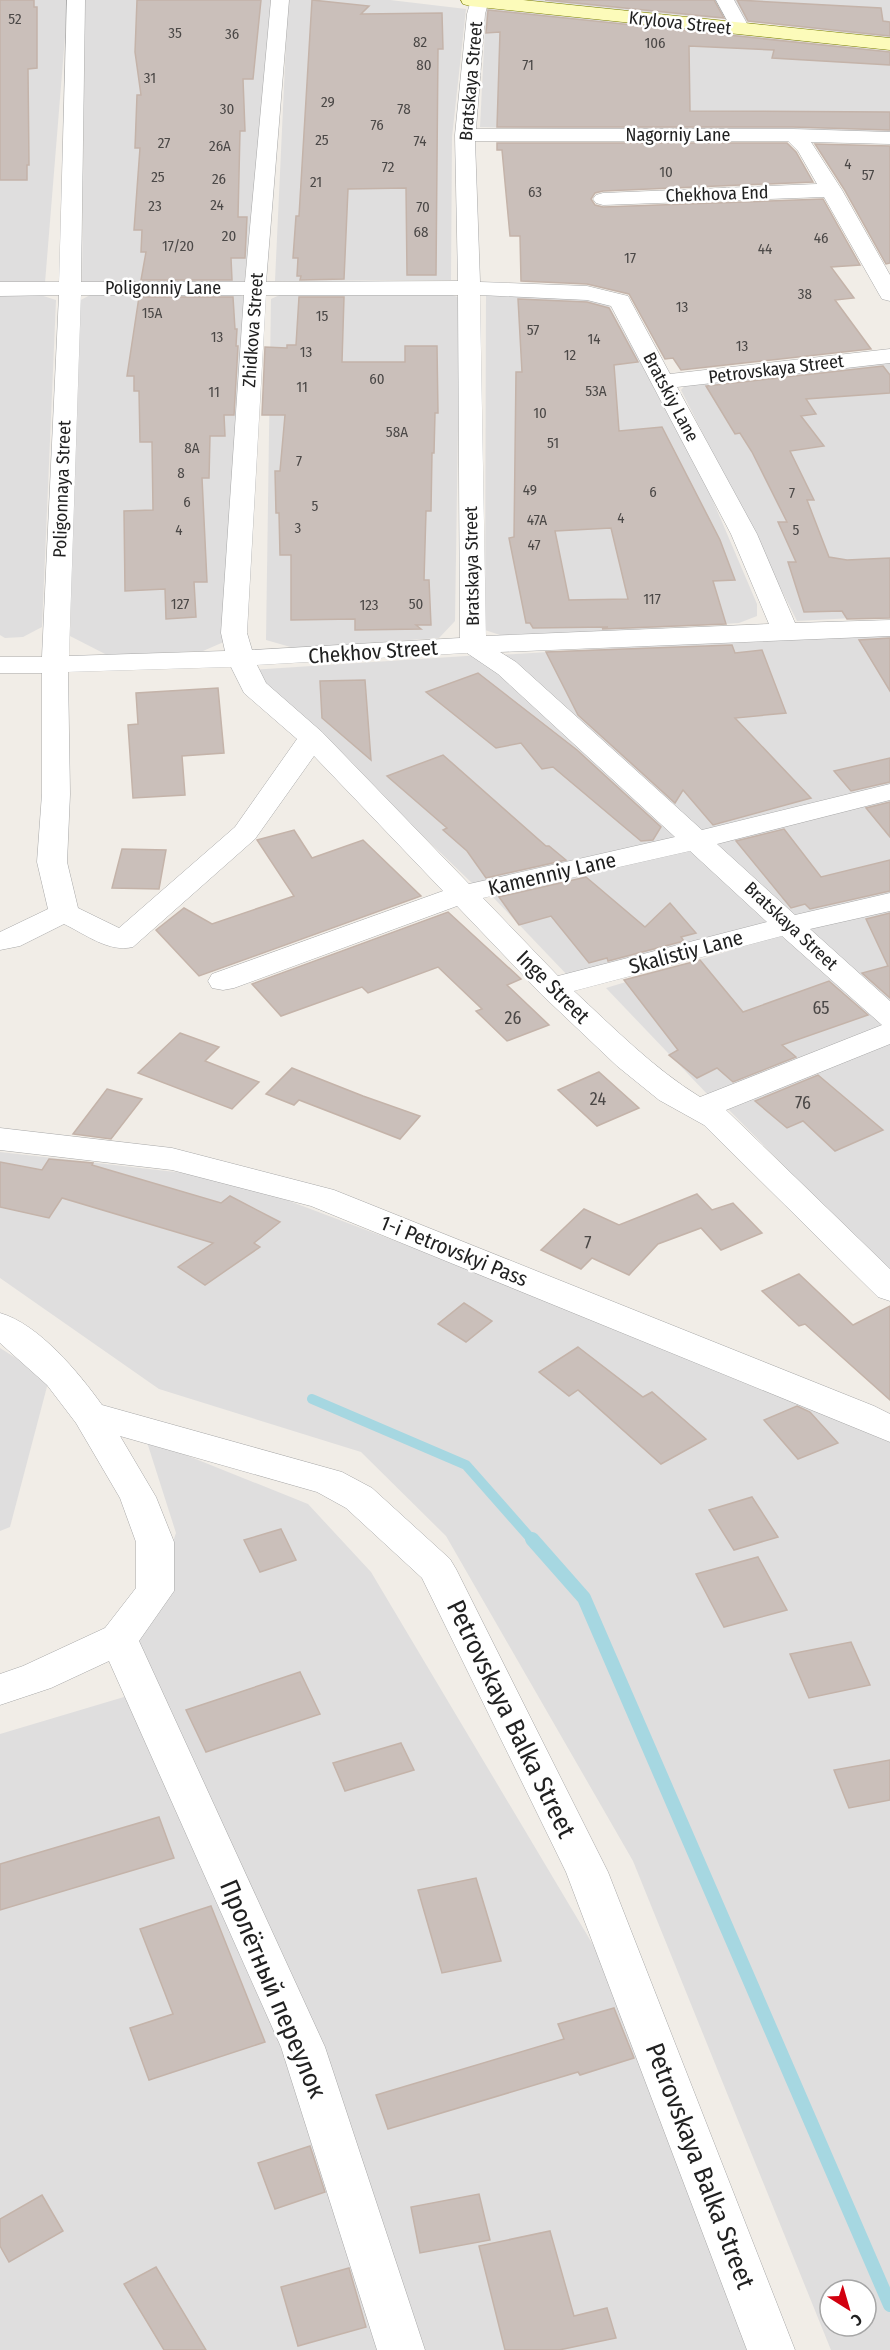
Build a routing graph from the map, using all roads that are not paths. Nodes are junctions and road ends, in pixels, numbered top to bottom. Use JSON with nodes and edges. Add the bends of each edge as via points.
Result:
{"nodes":[{"id":1,"x":76,"y":0,"type":"edge"},
{"id":2,"x":280,"y":0,"type":"edge"},
{"id":3,"x":477,"y":0,"type":"edge"},
{"id":4,"x":724,"y":0,"type":"edge"},
{"id":5,"x":741,"y":29,"type":"junction"},
{"id":6,"x":890,"y":44,"type":"edge"},
{"id":7,"x":465,"y":135,"type":"junction"},
{"id":8,"x":793,"y":135,"type":"junction"},
{"id":9,"x":890,"y":138,"type":"edge"},
{"id":10,"x":832,"y":190,"type":"junction"},
{"id":11,"x":603,"y":199,"type":"dead end"},
{"id":12,"x":255,"y":288,"type":"junction"},
{"id":13,"x":469,"y":288,"type":"junction"},
{"id":14,"x":0,"y":289,"type":"edge"},
{"id":15,"x":70,"y":289,"type":"junction"},
{"id":16,"x":890,"y":294,"type":"edge"},
{"id":17,"x":890,"y":356,"type":"edge"},
{"id":18,"x":662,"y":382,"type":"junction"},
{"id":19,"x":890,"y":628,"type":"edge"},
{"id":20,"x":785,"y":630,"type":"junction"},
{"id":21,"x":472,"y":645,"type":"junction"},
{"id":22,"x":0,"y":650,"type":"edge"},
{"id":23,"x":241,"y":660,"type":"junction"},
{"id":24,"x":0,"y":665,"type":"edge"},
{"id":25,"x":55,"y":665,"type":"junction"},
{"id":26,"x":312,"y":738,"type":"junction"},
{"id":27,"x":890,"y":792,"type":"edge"},
{"id":28,"x":698,"y":840,"type":"junction"},
{"id":29,"x":462,"y":894,"type":"junction"},
{"id":30,"x":890,"y":902,"type":"edge"},
{"id":31,"x":64,"y":914,"type":"junction"},
{"id":32,"x":789,"y":925,"type":"junction"},
{"id":33,"x":0,"y":942,"type":"edge"},
{"id":34,"x":223,"y":981,"type":"dead end"},
{"id":35,"x":552,"y":987,"type":"junction"},
{"id":36,"x":890,"y":1018,"type":"edge"},
{"id":37,"x":890,"y":1033,"type":"edge"},
{"id":38,"x":697,"y":1110,"type":"junction"},
{"id":39,"x":0,"y":1139,"type":"edge"},
{"id":40,"x":890,"y":1289,"type":"edge"},
{"id":41,"x":0,"y":1325,"type":"edge"},
{"id":42,"x":89,"y":1414,"type":"junction"},
{"id":43,"x":890,"y":1429,"type":"edge"},
{"id":44,"x":119,"y":1639,"type":"junction"},
{"id":45,"x":0,"y":1690,"type":"edge"},
{"id":46,"x":401,"y":2350,"type":"edge"},
{"id":47,"x":771,"y":2350,"type":"edge"}],
"edges":[{"from":1,"to":15,"type":"street","name":"Poligonnaya Street"},
{"from":2,"to":12,"type":"street","name":"Zhidkova Street"},
{"from":3,"to":5,"type":"main road","name":"Krylova Street"},
{"from":3,"to":7,"type":"street","name":"Bratskaya Street"},
{"from":4,"to":5,"type":"street"},
{"from":5,"to":6,"type":"main road","name":"Krylova Street"},
{"from":7,"to":8,"type":"street","name":"Nagorniy Lane"},
{"from":7,"to":13,"type":"street","name":"Bratskaya Street"},
{"from":8,"to":9,"type":"street","name":"Nagorniy Lane"},
{"from":8,"to":10,"type":"street","via":[[806,148]]},
{"from":10,"to":11,"type":"street","name":"Chekhova End"},
{"from":10,"to":16,"type":"street"},
{"from":12,"to":13,"type":"street","name":"Poligonniy Lane"},
{"from":12,"to":15,"type":"street","name":"Poligonniy Lane"},
{"from":12,"to":23,"type":"street","name":"Zhidkova Street","via":[[234,633]]},
{"from":13,"to":18,"type":"street","name":"Bratskiy Lane","via":[[587,293],[620,301]]},
{"from":13,"to":21,"type":"street","name":"Bratskaya Street"},
{"from":14,"to":15,"type":"street","name":"Poligonniy Lane"},
{"from":15,"to":25,"type":"street","name":"Poligonnaya Street"},
{"from":17,"to":18,"type":"street","name":"Petrovskaya Street"},
{"from":18,"to":20,"type":"street","name":"Bratskiy Lane","via":[[744,534]]},
{"from":19,"to":20,"type":"street","name":"Chekhov Street"},
{"from":20,"to":21,"type":"street","name":"Chekhov Street"},
{"from":21,"to":23,"type":"street","name":"Chekhov Street"},
{"from":21,"to":28,"type":"street","name":"Bratskaya Street","via":[[507,668]]},
{"from":22,"to":25,"type":"street"},
{"from":23,"to":25,"type":"street","name":"Chekhov Street"},
{"from":23,"to":26,"type":"street","name":"Inge Street","via":[[254,687]]},
{"from":24,"to":25,"type":"street","name":"Chekhov Street"},
{"from":25,"to":31,"type":"street","name":"Poligonnaya Street","via":[[52,862]]},
{"from":26,"to":29,"type":"street","name":"Inge Street"},
{"from":26,"to":31,"type":"street","via":[[245,833],[122,941]]},
{"from":27,"to":28,"type":"street","name":"Kamenniy Lane"},
{"from":28,"to":29,"type":"street","name":"Kamenniy Lane"},
{"from":28,"to":32,"type":"street","name":"Bratskaya Street"},
{"from":29,"to":34,"type":"street","name":"Kamenniy Lane"},
{"from":29,"to":35,"type":"street","name":"Inge Street"},
{"from":30,"to":32,"type":"street","name":"Skalistiy Lane"},
{"from":31,"to":33,"type":"street"},
{"from":32,"to":35,"type":"street","name":"Skalistiy Lane"},
{"from":32,"to":36,"type":"street","name":"Bratskaya Street"},
{"from":35,"to":38,"type":"street","name":"Inge Street","via":[[628,1059]]},
{"from":37,"to":38,"type":"street"},
{"from":38,"to":40,"type":"street","name":"Inge Street","via":[[715,1118]]},
{"from":39,"to":43,"type":"street","name":"1-i Petrovskyi Pass","via":[[172,1159],[322,1198]]},
{"from":41,"to":42,"type":"street","via":[[69,1384]]},
{"from":42,"to":44,"type":"street","via":[[138,1497],[155,1542],[155,1591]]},
{"from":42,"to":47,"type":"street","name":"Petrovskaya Balka Street","via":[[329,1482],[359,1498],[437,1569],[587,1872]]},
{"from":44,"to":45,"type":"street"},
{"from":44,"to":46,"type":"street","name":"Пролётный переулок","via":[[303,2047]]}]}
